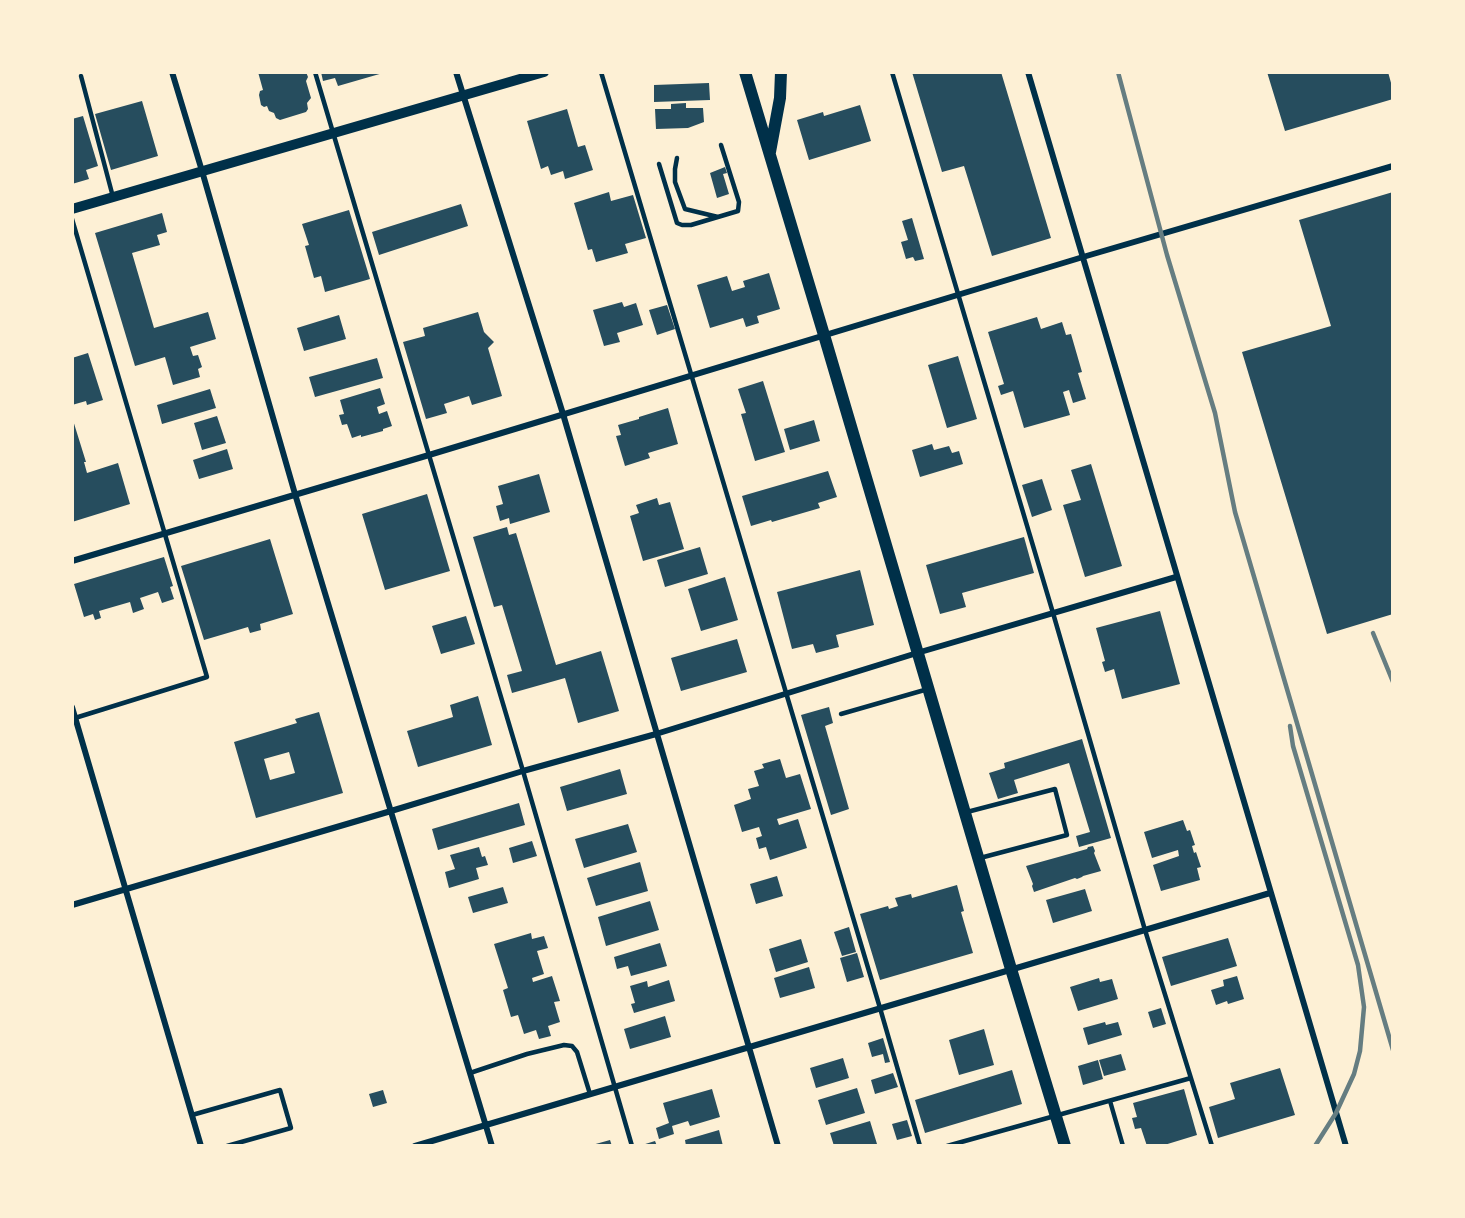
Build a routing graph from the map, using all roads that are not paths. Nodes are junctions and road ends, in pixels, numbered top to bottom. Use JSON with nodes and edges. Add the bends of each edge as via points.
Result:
{"nodes":[{"id":1,"x":171,"y":72,"type":"edge"},
{"id":2,"x":315,"y":72,"type":"edge"},
{"id":3,"x":456,"y":72,"type":"edge"},
{"id":4,"x":544,"y":72,"type":"edge"},
{"id":5,"x":601,"y":72,"type":"edge"},
{"id":6,"x":745,"y":72,"type":"edge"},
{"id":7,"x":781,"y":72,"type":"edge"},
{"id":8,"x":892,"y":72,"type":"edge"},
{"id":9,"x":1028,"y":72,"type":"edge"},
{"id":10,"x":81,"y":76,"type":"dead end"},
{"id":11,"x":462,"y":95,"type":"junction"},
{"id":12,"x":334,"y":133,"type":"junction"},
{"id":13,"x":721,"y":145,"type":"dead end"},
{"id":14,"x":769,"y":153,"type":"junction"},
{"id":15,"x":677,"y":158,"type":"dead end"},
{"id":16,"x":659,"y":164,"type":"dead end"},
{"id":17,"x":1393,"y":166,"type":"edge"},
{"id":18,"x":202,"y":171,"type":"junction"},
{"id":19,"x":113,"y":197,"type":"junction"},
{"id":20,"x":72,"y":209,"type":"edge"},
{"id":21,"x":719,"y":217,"type":"junction"},
{"id":22,"x":72,"y":219,"type":"edge"},
{"id":23,"x":1083,"y":257,"type":"junction"},
{"id":24,"x":957,"y":295,"type":"junction"},
{"id":25,"x":824,"y":335,"type":"junction"},
{"id":26,"x":691,"y":375,"type":"junction"},
{"id":27,"x":563,"y":414,"type":"junction"},
{"id":28,"x":429,"y":455,"type":"junction"},
{"id":29,"x":295,"y":494,"type":"junction"},
{"id":30,"x":164,"y":533,"type":"junction"},
{"id":31,"x":72,"y":561,"type":"edge"},
{"id":32,"x":1176,"y":577,"type":"junction"},
{"id":33,"x":1053,"y":613,"type":"junction"},
{"id":34,"x":917,"y":653,"type":"junction"},
{"id":35,"x":928,"y":689,"type":"junction"},
{"id":36,"x":786,"y":694,"type":"junction"},
{"id":37,"x":72,"y":707,"type":"edge"},
{"id":38,"x":841,"y":714,"type":"dead end"},
{"id":39,"x":75,"y":718,"type":"junction"},
{"id":40,"x":656,"y":734,"type":"junction"},
{"id":41,"x":524,"y":771,"type":"junction"},
{"id":42,"x":391,"y":811,"type":"junction"},
{"id":43,"x":964,"y":812,"type":"junction"},
{"id":44,"x":978,"y":859,"type":"junction"},
{"id":45,"x":126,"y":889,"type":"junction"},
{"id":46,"x":1270,"y":893,"type":"junction"},
{"id":47,"x":72,"y":905,"type":"edge"},
{"id":48,"x":1145,"y":930,"type":"junction"},
{"id":49,"x":1011,"y":969,"type":"junction"},
{"id":50,"x":880,"y":1008,"type":"junction"},
{"id":51,"x":749,"y":1047,"type":"junction"},
{"id":52,"x":470,"y":1073,"type":"junction"},
{"id":53,"x":1191,"y":1078,"type":"junction"},
{"id":54,"x":614,"y":1087,"type":"junction"},
{"id":55,"x":590,"y":1094,"type":"junction"},
{"id":56,"x":1110,"y":1101,"type":"junction"},
{"id":57,"x":192,"y":1115,"type":"junction"},
{"id":58,"x":1056,"y":1116,"type":"junction"},
{"id":59,"x":486,"y":1125,"type":"junction"},
{"id":60,"x":201,"y":1146,"type":"edge"},
{"id":61,"x":227,"y":1146,"type":"edge"},
{"id":62,"x":415,"y":1146,"type":"edge"},
{"id":63,"x":492,"y":1146,"type":"edge"},
{"id":64,"x":632,"y":1146,"type":"edge"},
{"id":65,"x":778,"y":1146,"type":"edge"},
{"id":66,"x":920,"y":1146,"type":"edge"},
{"id":67,"x":947,"y":1146,"type":"edge"},
{"id":68,"x":1065,"y":1146,"type":"edge"},
{"id":69,"x":1124,"y":1146,"type":"edge"},
{"id":70,"x":1212,"y":1146,"type":"edge"},
{"id":71,"x":1346,"y":1146,"type":"edge"}],
"edges":[{"from":1,"to":18,"type":"street"},
{"from":2,"to":12,"type":"lane"},
{"from":3,"to":11,"type":"street"},
{"from":4,"to":11,"type":"street"},
{"from":5,"to":26,"type":"lane"},
{"from":6,"to":14,"type":"main road"},
{"from":7,"to":14,"type":"main road"},
{"from":8,"to":24,"type":"lane"},
{"from":9,"to":23,"type":"street"},
{"from":10,"to":19,"type":"lane"},
{"from":11,"to":12,"type":"street"},
{"from":11,"to":27,"type":"street"},
{"from":12,"to":18,"type":"street"},
{"from":12,"to":28,"type":"lane"},
{"from":13,"to":21,"type":"lane","via":[[739,202],[738,211]]},
{"from":14,"to":25,"type":"main road"},
{"from":15,"to":21,"type":"lane","via":[[675,182],[685,210]]},
{"from":16,"to":21,"type":"lane","via":[[677,223],[691,225]]},
{"from":17,"to":23,"type":"street"},
{"from":18,"to":19,"type":"street"},
{"from":18,"to":29,"type":"street"},
{"from":19,"to":20,"type":"street"},
{"from":22,"to":30,"type":"lane"},
{"from":23,"to":24,"type":"street"},
{"from":23,"to":32,"type":"street"},
{"from":24,"to":25,"type":"street"},
{"from":24,"to":33,"type":"lane"},
{"from":25,"to":26,"type":"street"},
{"from":25,"to":34,"type":"main road"},
{"from":26,"to":27,"type":"street"},
{"from":26,"to":36,"type":"lane"},
{"from":27,"to":28,"type":"street"},
{"from":27,"to":40,"type":"street"},
{"from":28,"to":29,"type":"street"},
{"from":28,"to":41,"type":"lane"},
{"from":29,"to":30,"type":"street"},
{"from":29,"to":42,"type":"street"},
{"from":30,"to":31,"type":"street"},
{"from":30,"to":39,"type":"lane","via":[[207,677]]},
{"from":32,"to":33,"type":"street"},
{"from":32,"to":46,"type":"street"},
{"from":33,"to":34,"type":"street"},
{"from":33,"to":48,"type":"lane"},
{"from":34,"to":35,"type":"main road"},
{"from":34,"to":36,"type":"street"},
{"from":35,"to":38,"type":"lane"},
{"from":35,"to":43,"type":"main road"},
{"from":36,"to":40,"type":"street"},
{"from":36,"to":50,"type":"lane"},
{"from":37,"to":39,"type":"street"},
{"from":39,"to":45,"type":"street"},
{"from":40,"to":41,"type":"street"},
{"from":40,"to":51,"type":"street"},
{"from":41,"to":42,"type":"street"},
{"from":41,"to":54,"type":"lane"},
{"from":42,"to":45,"type":"street"},
{"from":42,"to":52,"type":"street"},
{"from":43,"to":44,"type":"main road"},
{"from":43,"to":44,"type":"lane","via":[[1055,789],[1067,835]]},
{"from":44,"to":49,"type":"main road"},
{"from":45,"to":47,"type":"street"},
{"from":45,"to":57,"type":"street"},
{"from":46,"to":48,"type":"street"},
{"from":46,"to":71,"type":"street"},
{"from":48,"to":49,"type":"street"},
{"from":48,"to":53,"type":"lane"},
{"from":49,"to":50,"type":"street"},
{"from":49,"to":58,"type":"main road"},
{"from":50,"to":51,"type":"street"},
{"from":50,"to":66,"type":"lane"},
{"from":51,"to":54,"type":"street"},
{"from":51,"to":65,"type":"street"},
{"from":52,"to":55,"type":"lane","via":[[536,1052],[572,1046]]},
{"from":52,"to":59,"type":"street"},
{"from":53,"to":56,"type":"lane"},
{"from":53,"to":70,"type":"lane"},
{"from":54,"to":55,"type":"street"},
{"from":54,"to":64,"type":"lane"},
{"from":55,"to":59,"type":"street"},
{"from":56,"to":58,"type":"lane"},
{"from":56,"to":69,"type":"lane"},
{"from":57,"to":60,"type":"street"},
{"from":57,"to":61,"type":"lane","via":[[280,1090],[291,1128]]},
{"from":58,"to":67,"type":"lane"},
{"from":58,"to":68,"type":"main road"},
{"from":59,"to":62,"type":"street"},
{"from":59,"to":63,"type":"street"}]}
